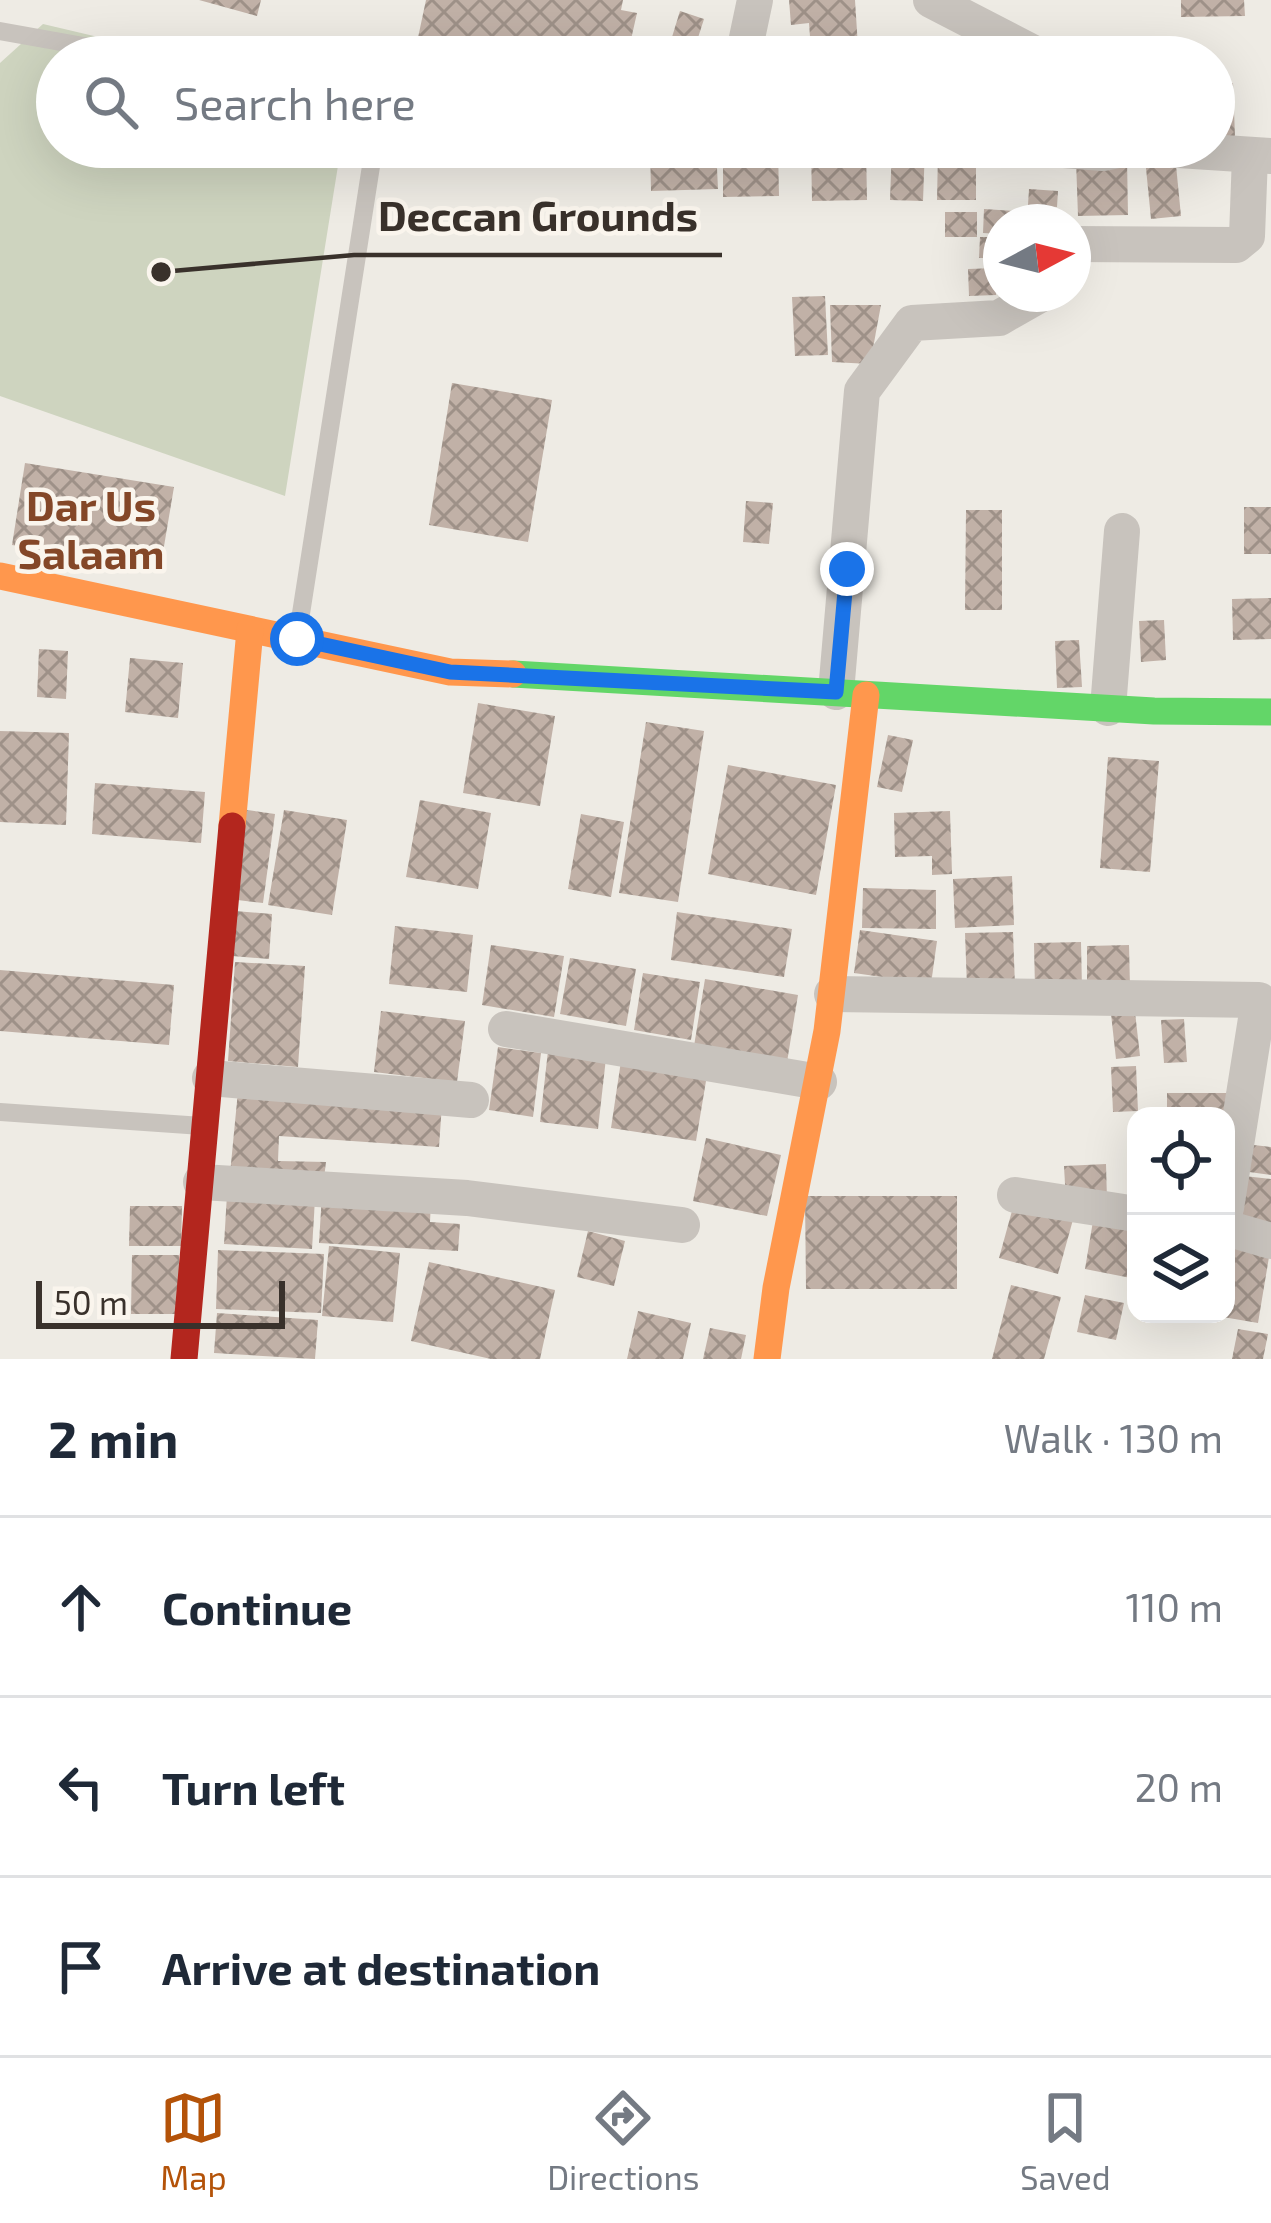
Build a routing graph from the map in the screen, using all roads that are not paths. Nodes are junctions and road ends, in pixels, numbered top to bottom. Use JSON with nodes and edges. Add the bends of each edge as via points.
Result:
{"nodes":[{"id":1,"x":755,"y":0,"type":"edge"},
{"id":2,"x":931,"y":0,"type":"edge"},
{"id":3,"x":0,"y":31,"type":"edge"},
{"id":4,"x":747,"y":36,"type":"edge"},
{"id":5,"x":1000,"y":36,"type":"edge"},
{"id":6,"x":36,"y":37,"type":"edge"},
{"id":7,"x":1261,"y":156,"type":"edge"},
{"id":8,"x":371,"y":168,"type":"edge"},
{"id":9,"x":1091,"y":244,"type":"edge"},
{"id":10,"x":1010,"y":312,"type":"edge"},
{"id":11,"x":1121,"y":531,"type":"dead end"},
{"id":12,"x":0,"y":577,"type":"edge"},
{"id":13,"x":250,"y":630,"type":"junction"},
{"id":14,"x":297,"y":639,"type":"junction"},
{"id":15,"x":851,"y":693,"type":"junction"},
{"id":16,"x":1108,"y":708,"type":"junction"},
{"id":17,"x":1271,"y":712,"type":"edge"},
{"id":18,"x":832,"y":994,"type":"junction"},
{"id":19,"x":1265,"y":1001,"type":"edge"},
{"id":20,"x":506,"y":1029,"type":"dead end"},
{"id":21,"x":210,"y":1078,"type":"junction"},
{"id":22,"x":819,"y":1082,"type":"junction"},
{"id":23,"x":471,"y":1100,"type":"dead end"},
{"id":24,"x":0,"y":1112,"type":"edge"},
{"id":25,"x":207,"y":1127,"type":"junction"},
{"id":26,"x":1235,"y":1160,"type":"edge"},
{"id":27,"x":201,"y":1182,"type":"junction"},
{"id":28,"x":1015,"y":1195,"type":"dead end"},
{"id":29,"x":1127,"y":1213,"type":"edge"},
{"id":30,"x":682,"y":1225,"type":"dead end"},
{"id":31,"x":1235,"y":1231,"type":"edge"},
{"id":32,"x":1271,"y":1241,"type":"edge"},
{"id":33,"x":184,"y":1359,"type":"edge"},
{"id":34,"x":767,"y":1359,"type":"edge"}],
"edges":[{"from":1,"to":4,"type":"street"},
{"from":2,"to":5,"type":"street"},
{"from":3,"to":6,"type":"lane"},
{"from":7,"to":9,"type":"street","via":[[1247,236],[1236,245]]},
{"from":8,"to":14,"type":"lane"},
{"from":10,"to":15,"type":"street","via":[[912,323],[862,391]]},
{"from":11,"to":16,"type":"street"},
{"from":12,"to":13,"type":"street"},
{"from":13,"to":14,"type":"street"},
{"from":13,"to":21,"type":"street"},
{"from":14,"to":15,"type":"street","via":[[450,672]]},
{"from":15,"to":16,"type":"street"},
{"from":15,"to":18,"type":"street"},
{"from":16,"to":17,"type":"street"},
{"from":18,"to":19,"type":"street"},
{"from":18,"to":22,"type":"street"},
{"from":19,"to":26,"type":"street"},
{"from":20,"to":22,"type":"street"},
{"from":21,"to":23,"type":"street"},
{"from":21,"to":25,"type":"street"},
{"from":22,"to":34,"type":"street"},
{"from":24,"to":25,"type":"lane"},
{"from":25,"to":27,"type":"street"},
{"from":27,"to":30,"type":"street","via":[[467,1198]]},
{"from":27,"to":33,"type":"street"},
{"from":28,"to":29,"type":"street"},
{"from":31,"to":32,"type":"street"}]}
